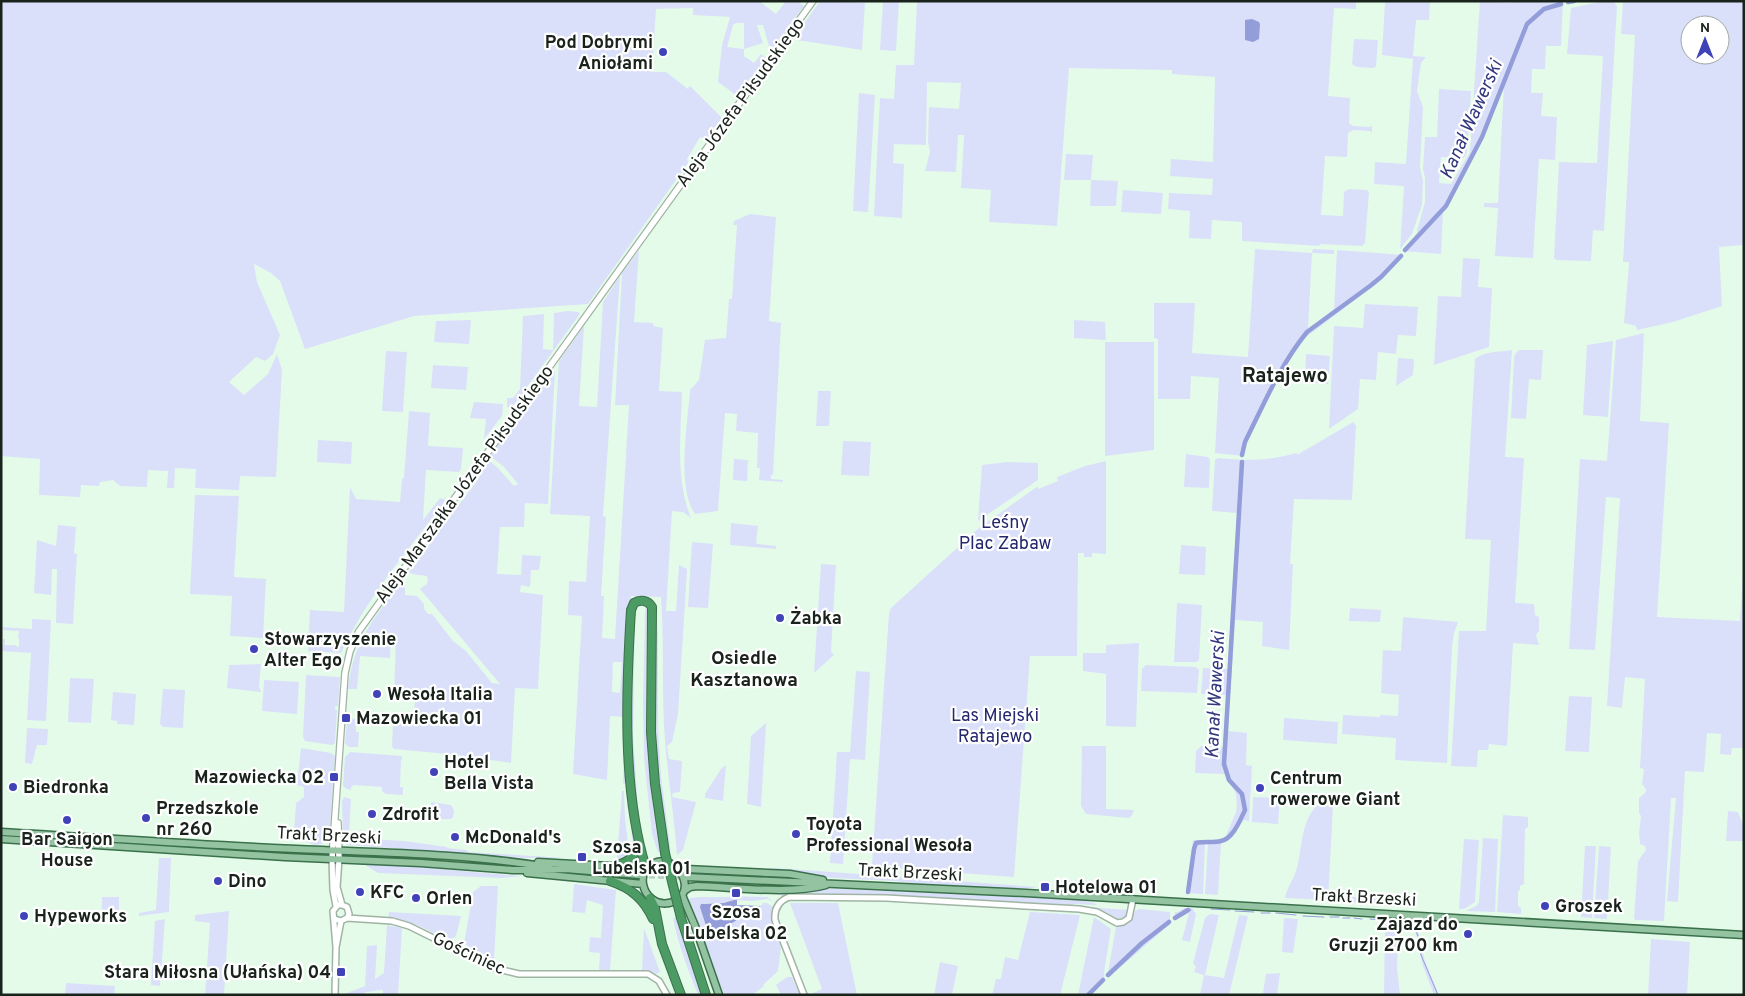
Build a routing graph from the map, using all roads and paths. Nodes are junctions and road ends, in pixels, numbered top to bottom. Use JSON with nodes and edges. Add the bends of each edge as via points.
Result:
{"nodes":[{"id":1,"x":813,"y":1,"type":"edge"},
{"id":2,"x":666,"y":203,"type":"joint"},
{"id":3,"x":1,"y":832,"type":"edge"},
{"id":4,"x":1,"y":839,"type":"edge"},
{"id":5,"x":638,"y":842,"type":"junction"},
{"id":6,"x":335,"y":850,"type":"junction"},
{"id":7,"x":335,"y":859,"type":"junction"},
{"id":8,"x":517,"y":862,"type":"junction"},
{"id":9,"x":613,"y":866,"type":"junction"},
{"id":10,"x":646,"y":868,"type":"junction"},
{"id":11,"x":678,"y":868,"type":"junction"},
{"id":12,"x":513,"y":870,"type":"junction"},
{"id":13,"x":565,"y":870,"type":"junction"},
{"id":14,"x":639,"y":875,"type":"tunnel mouth"},
{"id":15,"x":687,"y":877,"type":"tunnel mouth"},
{"id":16,"x":610,"y":881,"type":"junction"},
{"id":17,"x":832,"y":883,"type":"junction"},
{"id":18,"x":643,"y":884,"type":"junction"},
{"id":19,"x":683,"y":893,"type":"junction"},
{"id":20,"x":650,"y":898,"type":"junction"},
{"id":21,"x":1132,"y":899,"type":"junction"},
{"id":22,"x":339,"y":906,"type":"junction"},
{"id":23,"x":348,"y":916,"type":"junction"},
{"id":24,"x":335,"y":919,"type":"junction"},
{"id":25,"x":341,"y":921,"type":"junction"},
{"id":26,"x":658,"y":931,"type":"junction"},
{"id":27,"x":1744,"y":935,"type":"edge"},
{"id":28,"x":336,"y":947,"type":"junction"},
{"id":29,"x":335,"y":995,"type":"edge"},
{"id":30,"x":667,"y":995,"type":"edge"},
{"id":31,"x":681,"y":995,"type":"edge"},
{"id":32,"x":706,"y":995,"type":"edge"},
{"id":33,"x":718,"y":995,"type":"edge"},
{"id":34,"x":804,"y":995,"type":"edge"}],
"edges":[{"from":1,"to":2,"type":"main road","name":"Aleja Józefa Piłsudskiego"},
{"from":2,"to":6,"type":"main road","name":"Aleja Marszałka Józefa Piłsudskiego","via":[[358,631],[345,673]]},
{"from":3,"to":6,"type":"main road","name":"Trakt Brzeski"},
{"from":4,"to":7,"type":"main road","name":"Trakt Brzeski"},
{"from":5,"to":9,"type":"highway","via":[[630,860]]},
{"from":5,"to":10,"type":"highway"},
{"from":5,"to":32,"type":"highway","bridge":true,"via":[[628,729],[632,606],[641,600],[652,607],[650,707],[653,766],[665,853],[681,918]]},
{"from":6,"to":7,"type":"main road","name":"Aleja Marszałka Józefa Piłsudskiego"},
{"from":6,"to":8,"type":"main road","name":"Trakt Brzeski"},
{"from":7,"to":12,"type":"main road","name":"Trakt Brzeski"},
{"from":7,"to":22,"type":"street"},
{"from":8,"to":9,"type":"main road"},
{"from":8,"to":13,"type":"main road","name":"Trakt Brzeski"},
{"from":9,"to":10,"type":"main road"},
{"from":10,"to":11,"type":"main road","via":[[662,861]]},
{"from":10,"to":18,"type":"main road"},
{"from":11,"to":17,"type":"main road","via":[[790,874]]},
{"from":11,"to":19,"type":"main road","via":[[684,878]]},
{"from":12,"to":13,"type":"main road","name":"Trakt Brzeski"},
{"from":12,"to":16,"type":"main road"},
{"from":13,"to":14,"type":"main road","name":"Trakt Brzeski"},
{"from":15,"to":17,"type":"main road","name":"Trakt Brzeski"},
{"from":16,"to":18,"type":"main road"},
{"from":16,"to":26,"type":"highway","via":[[632,890],[640,898]]},
{"from":17,"to":19,"type":"main road","via":[[816,888],[790,889],[697,886]]},
{"from":17,"to":21,"type":"main road","name":"Trakt Brzeski"},
{"from":18,"to":20,"type":"main road"},
{"from":19,"to":20,"type":"main road","via":[[664,904]]},
{"from":19,"to":33,"type":"main road"},
{"from":20,"to":26,"type":"highway","via":[[655,908]]},
{"from":21,"to":27,"type":"main road","name":"Trakt Brzeski"},
{"from":21,"to":34,"type":"street","name":"Trakt Brzeski","via":[[1129,918],[1118,924],[1097,912],[1079,909],[789,896],[777,906],[775,917]]},
{"from":22,"to":23,"type":"street","via":[[347,907]]},
{"from":22,"to":24,"type":"street","via":[[332,913]]},
{"from":23,"to":25,"type":"street"},
{"from":23,"to":30,"type":"street","name":"Gościniec","via":[[409,926],[510,973],[645,974],[656,978]]},
{"from":24,"to":25,"type":"street"},
{"from":24,"to":28,"type":"street"},
{"from":25,"to":28,"type":"street"},
{"from":26,"to":31,"type":"highway"},
{"from":28,"to":29,"type":"street"}]}
